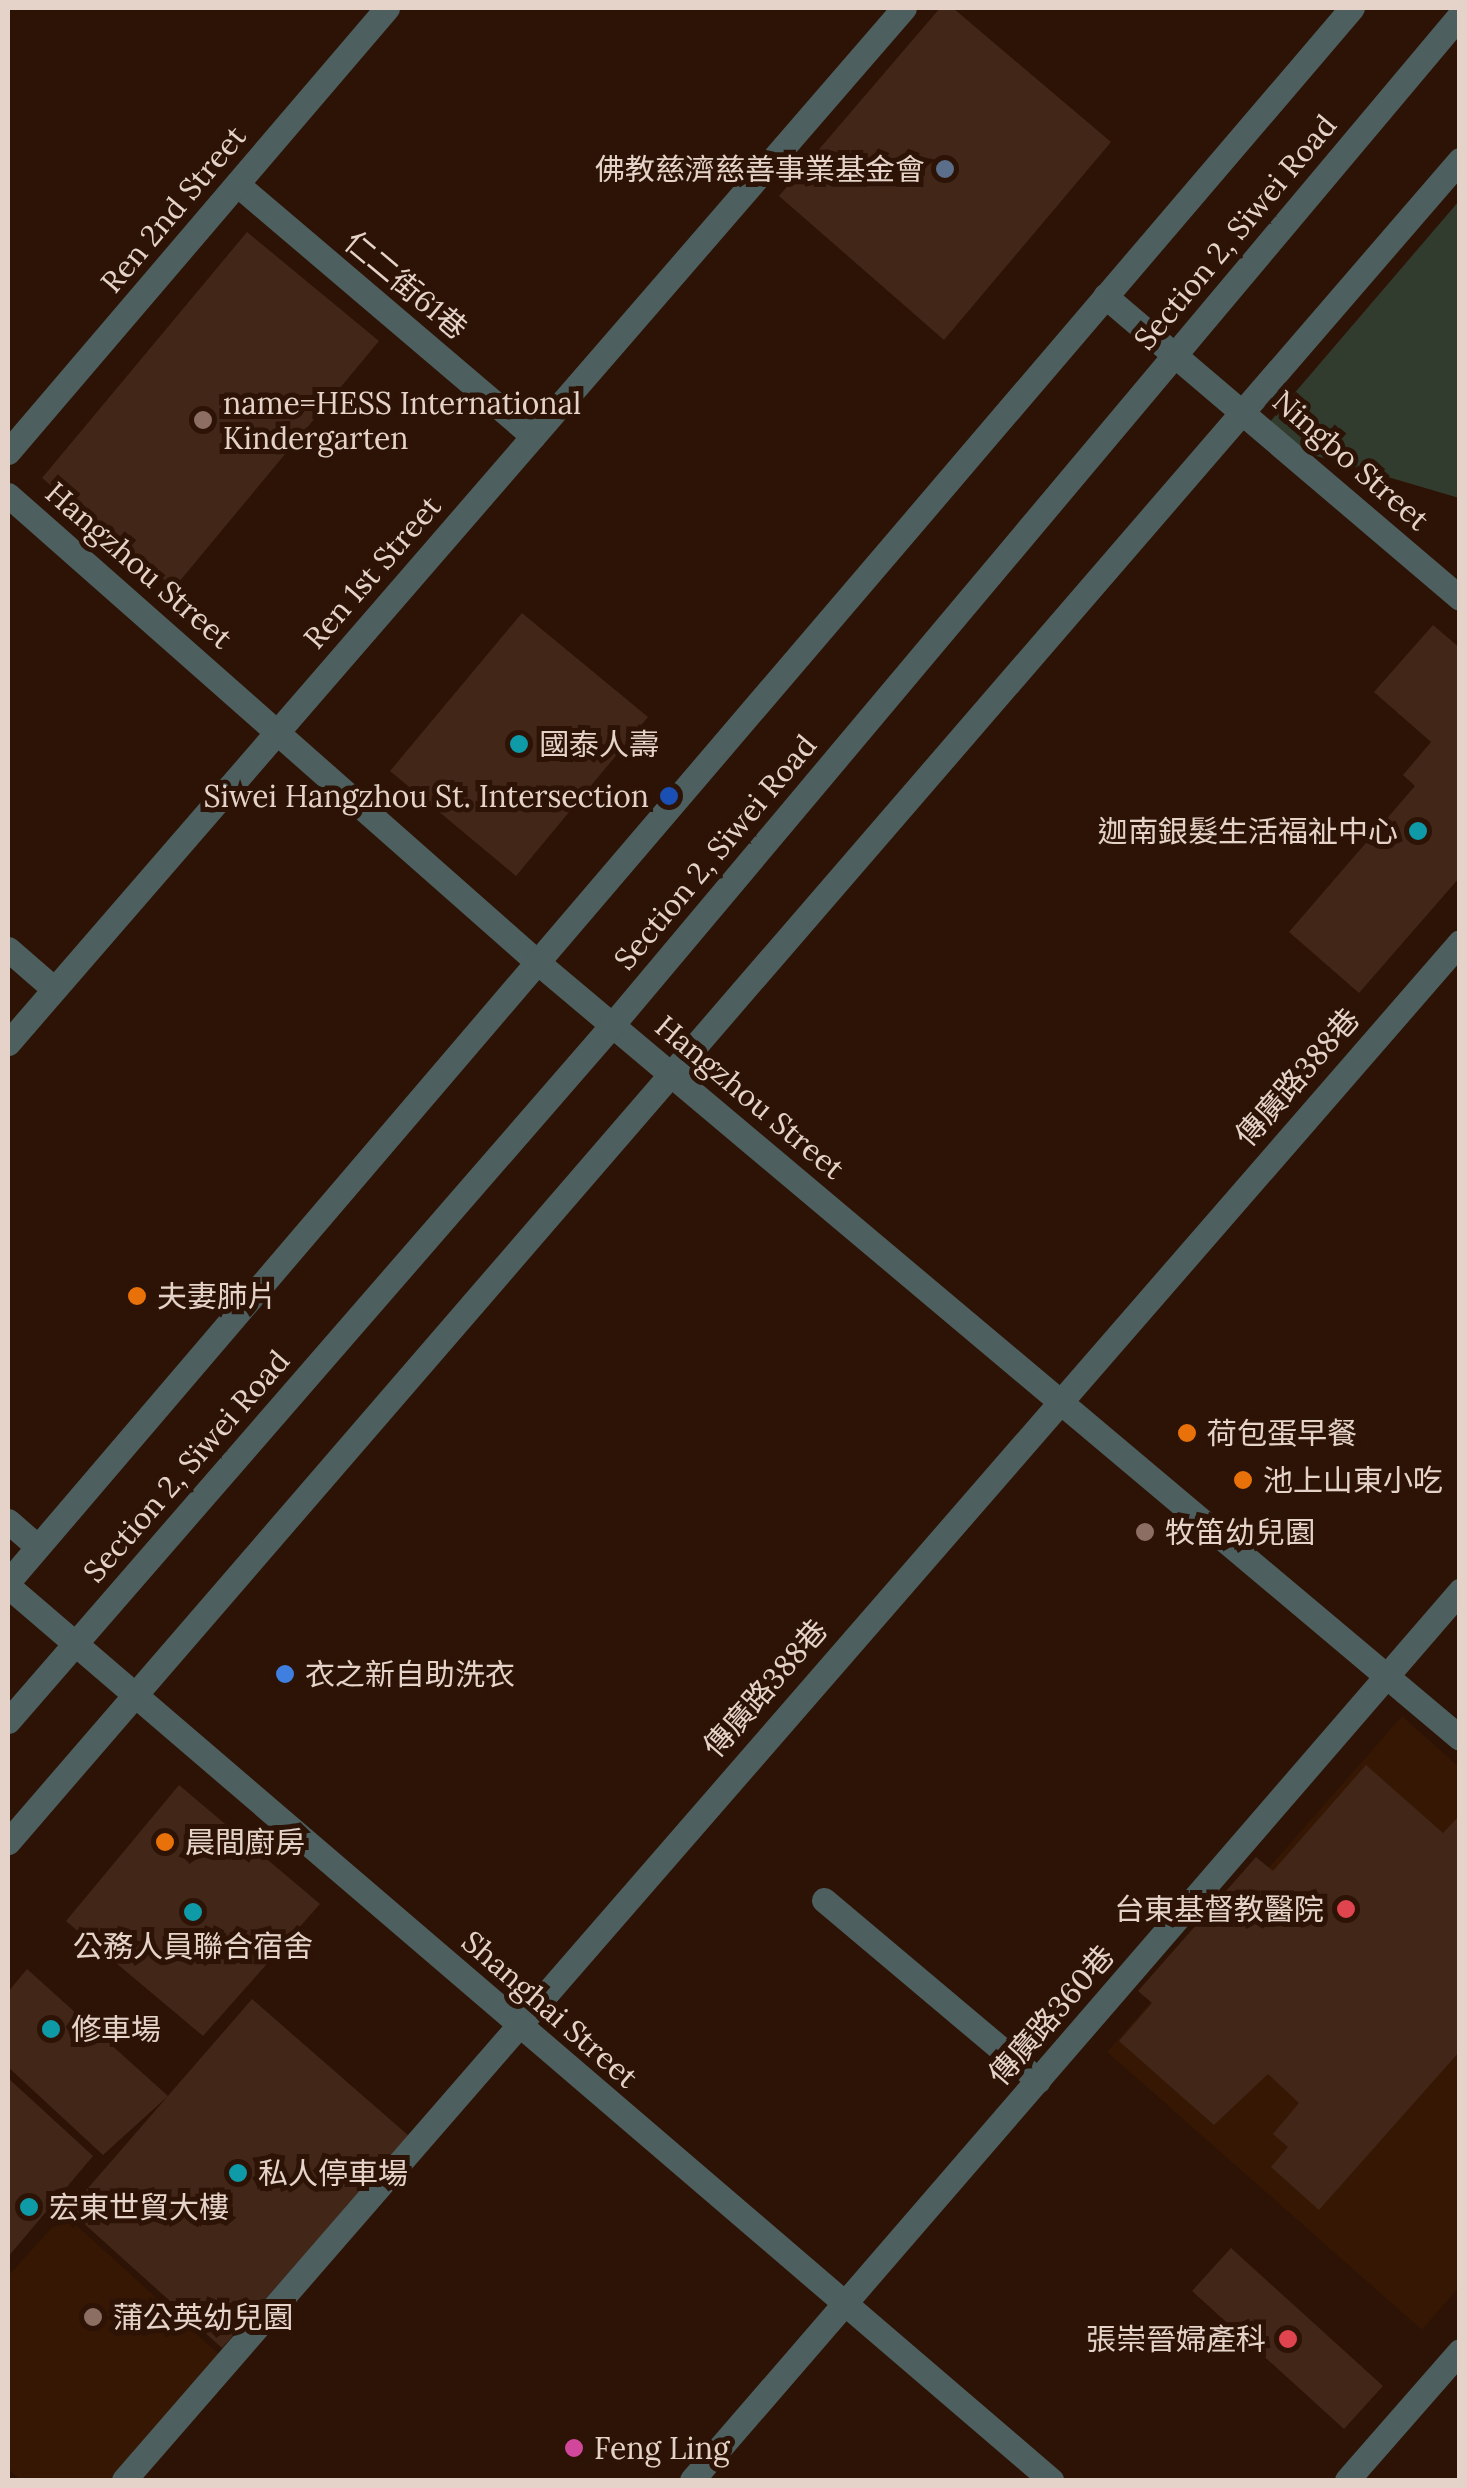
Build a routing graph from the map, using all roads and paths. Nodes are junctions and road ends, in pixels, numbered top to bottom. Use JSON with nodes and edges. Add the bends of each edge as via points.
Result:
{"nodes":[{"id":1,"x":387,"y":8,"type":"edge"},
{"id":2,"x":904,"y":8,"type":"edge"},
{"id":3,"x":1352,"y":8,"type":"edge"},
{"id":4,"x":1460,"y":15,"type":"edge"},
{"id":5,"x":1460,"y":160,"type":"edge"},
{"id":6,"x":237,"y":184,"type":"junction"},
{"id":7,"x":1105,"y":296,"type":"junction"},
{"id":8,"x":1176,"y":353,"type":"junction"},
{"id":9,"x":1245,"y":410,"type":"junction"},
{"id":10,"x":533,"y":436,"type":"junction"},
{"id":11,"x":8,"y":452,"type":"edge"},
{"id":12,"x":8,"y":495,"type":"edge"},
{"id":13,"x":1460,"y":598,"type":"edge"},
{"id":14,"x":280,"y":728,"type":"junction"},
{"id":15,"x":1460,"y":942,"type":"edge"},
{"id":16,"x":8,"y":948,"type":"edge"},
{"id":17,"x":536,"y":961,"type":"junction"},
{"id":18,"x":54,"y":989,"type":"junction"},
{"id":19,"x":613,"y":1024,"type":"junction"},
{"id":20,"x":8,"y":1043,"type":"edge"},
{"id":21,"x":673,"y":1076,"type":"junction"},
{"id":22,"x":1059,"y":1396,"type":"junction"},
{"id":23,"x":8,"y":1521,"type":"edge"},
{"id":24,"x":33,"y":1543,"type":"junction"},
{"id":25,"x":8,"y":1584,"type":"edge"},
{"id":26,"x":1460,"y":1592,"type":"edge"},
{"id":27,"x":74,"y":1644,"type":"junction"},
{"id":28,"x":1386,"y":1676,"type":"junction"},
{"id":29,"x":134,"y":1696,"type":"junction"},
{"id":30,"x":8,"y":1722,"type":"edge"},
{"id":31,"x":1460,"y":1738,"type":"edge"},
{"id":32,"x":8,"y":1842,"type":"edge"},
{"id":33,"x":824,"y":1900,"type":"dead end"},
{"id":34,"x":517,"y":2024,"type":"junction"},
{"id":35,"x":1038,"y":2080,"type":"junction"},
{"id":36,"x":844,"y":2304,"type":"junction"},
{"id":37,"x":1460,"y":2351,"type":"edge"},
{"id":38,"x":124,"y":2480,"type":"edge"},
{"id":39,"x":692,"y":2480,"type":"edge"},
{"id":40,"x":1051,"y":2480,"type":"edge"},
{"id":41,"x":1347,"y":2480,"type":"edge"}],
"edges":[{"from":1,"to":6,"type":"street","name":"Ren 2nd Street"},
{"from":2,"to":10,"type":"street","name":"Ren 1st Street"},
{"from":3,"to":7,"type":"street","name":"Section 2, Siwei Road"},
{"from":4,"to":8,"type":"street","name":"Section 2, Siwei Road"},
{"from":5,"to":9,"type":"street"},
{"from":6,"to":10,"type":"street","name":"仁二街61巷"},
{"from":6,"to":11,"type":"street","name":"Ren 2nd Street"},
{"from":7,"to":8,"type":"street","name":"Ningbo Street"},
{"from":7,"to":17,"type":"street","name":"Section 2, Siwei Road"},
{"from":8,"to":9,"type":"street","name":"Ningbo Street"},
{"from":8,"to":19,"type":"street","name":"Section 2, Siwei Road"},
{"from":9,"to":13,"type":"street","name":"Ningbo Street"},
{"from":9,"to":21,"type":"street"},
{"from":10,"to":14,"type":"street","name":"Ren 1st Street"},
{"from":12,"to":14,"type":"street","name":"Hangzhou Street"},
{"from":14,"to":17,"type":"street","name":"Hangzhou Street"},
{"from":14,"to":18,"type":"street","name":"Ren 1st Street"},
{"from":15,"to":22,"type":"street","name":"傳廣路388巷"},
{"from":16,"to":18,"type":"street"},
{"from":17,"to":19,"type":"street","name":"Hangzhou Street"},
{"from":17,"to":24,"type":"street","name":"Section 2, Siwei Road"},
{"from":18,"to":20,"type":"street","name":"Ren 1st Street"},
{"from":19,"to":21,"type":"street","name":"Hangzhou Street"},
{"from":19,"to":27,"type":"street","name":"Section 2, Siwei Road"},
{"from":21,"to":22,"type":"street","name":"Hangzhou Street"},
{"from":21,"to":29,"type":"street"},
{"from":22,"to":28,"type":"street","name":"Hangzhou Street"},
{"from":22,"to":34,"type":"street","name":"傳廣路388巷"},
{"from":23,"to":24,"type":"street"},
{"from":24,"to":25,"type":"street","name":"Section 2, Siwei Road"},
{"from":25,"to":27,"type":"street","name":"Shanghai Street"},
{"from":26,"to":28,"type":"street","name":"傳廣路360巷"},
{"from":27,"to":29,"type":"street","name":"Shanghai Street"},
{"from":27,"to":30,"type":"street","name":"Section 2, Siwei Road"},
{"from":28,"to":31,"type":"street","name":"Hangzhou Street"},
{"from":28,"to":35,"type":"street","name":"傳廣路360巷"},
{"from":29,"to":32,"type":"street"},
{"from":29,"to":34,"type":"street","name":"Shanghai Street"},
{"from":33,"to":35,"type":"street"},
{"from":34,"to":36,"type":"street","name":"Shanghai Street"},
{"from":34,"to":38,"type":"street","name":"傳廣路388巷"},
{"from":35,"to":36,"type":"street","name":"傳廣路360巷"},
{"from":36,"to":39,"type":"street","name":"傳廣路360巷"},
{"from":36,"to":40,"type":"street","name":"Shanghai Street"},
{"from":37,"to":41,"type":"street"}]}
